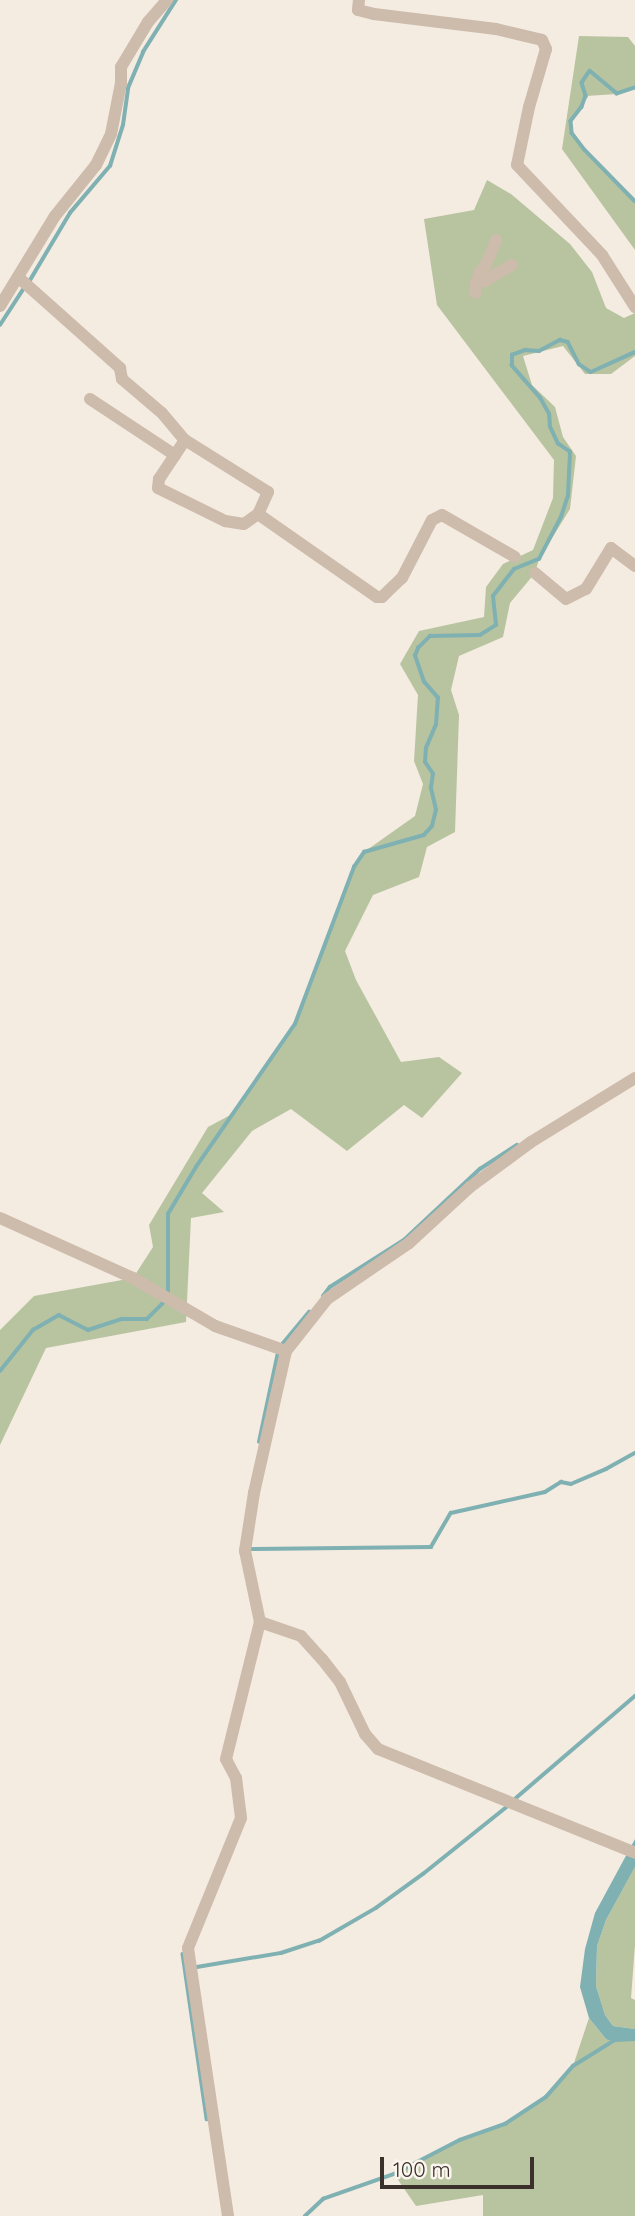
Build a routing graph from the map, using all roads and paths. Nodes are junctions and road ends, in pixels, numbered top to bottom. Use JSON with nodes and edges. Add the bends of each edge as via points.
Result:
{"nodes":[{"id":1,"x":167,"y":0,"type":"edge"},
{"id":2,"x":359,"y":0,"type":"edge"},
{"id":3,"x":496,"y":240,"type":"dead end"},
{"id":4,"x":512,"y":265,"type":"dead end"},
{"id":5,"x":18,"y":277,"type":"junction"},
{"id":6,"x":0,"y":306,"type":"edge"},
{"id":7,"x":635,"y":307,"type":"edge"},
{"id":8,"x":90,"y":399,"type":"dead end"},
{"id":9,"x":185,"y":440,"type":"junction"},
{"id":10,"x":175,"y":455,"type":"junction"},
{"id":11,"x":258,"y":514,"type":"junction"},
{"id":12,"x":515,"y":557,"type":"dead end"},
{"id":13,"x":635,"y":566,"type":"edge"},
{"id":14,"x":535,"y":573,"type":"dead end"},
{"id":15,"x":635,"y":1078,"type":"edge"},
{"id":16,"x":0,"y":1218,"type":"edge"},
{"id":17,"x":286,"y":1351,"type":"junction"},
{"id":18,"x":260,"y":1622,"type":"junction"},
{"id":19,"x":630,"y":1849,"type":"edge"},
{"id":20,"x":228,"y":2216,"type":"edge"}],
"edges":[{"from":1,"to":5,"type":"street","via":[[121,67],[111,134],[96,165],[55,216]]},
{"from":2,"to":7,"type":"street","via":[[358,10],[373,14],[496,29],[542,40],[546,49],[517,165],[602,255]]},
{"from":3,"to":4,"type":"street","via":[[475,287]]},
{"from":5,"to":6,"type":"street"},
{"from":5,"to":9,"type":"street","via":[[120,368],[122,379]]},
{"from":8,"to":10,"type":"street"},
{"from":9,"to":10,"type":"street"},
{"from":9,"to":11,"type":"street","via":[[268,492]]},
{"from":10,"to":11,"type":"street","via":[[159,478],[158,488],[225,521],[244,524]]},
{"from":11,"to":12,"type":"street","via":[[377,597],[402,578],[432,520],[442,515]]},
{"from":13,"to":14,"type":"street","via":[[611,548],[586,589],[566,599]]},
{"from":15,"to":17,"type":"street","via":[[531,1142],[470,1187],[409,1243],[327,1299]]},
{"from":16,"to":17,"type":"street","via":[[133,1278],[215,1326]]},
{"from":17,"to":18,"type":"street","via":[[245,1551]]},
{"from":18,"to":19,"type":"street","via":[[301,1636],[340,1682],[377,1749]]},
{"from":18,"to":20,"type":"street","via":[[226,1759],[236,1778],[241,1818],[188,1948]]}]}
